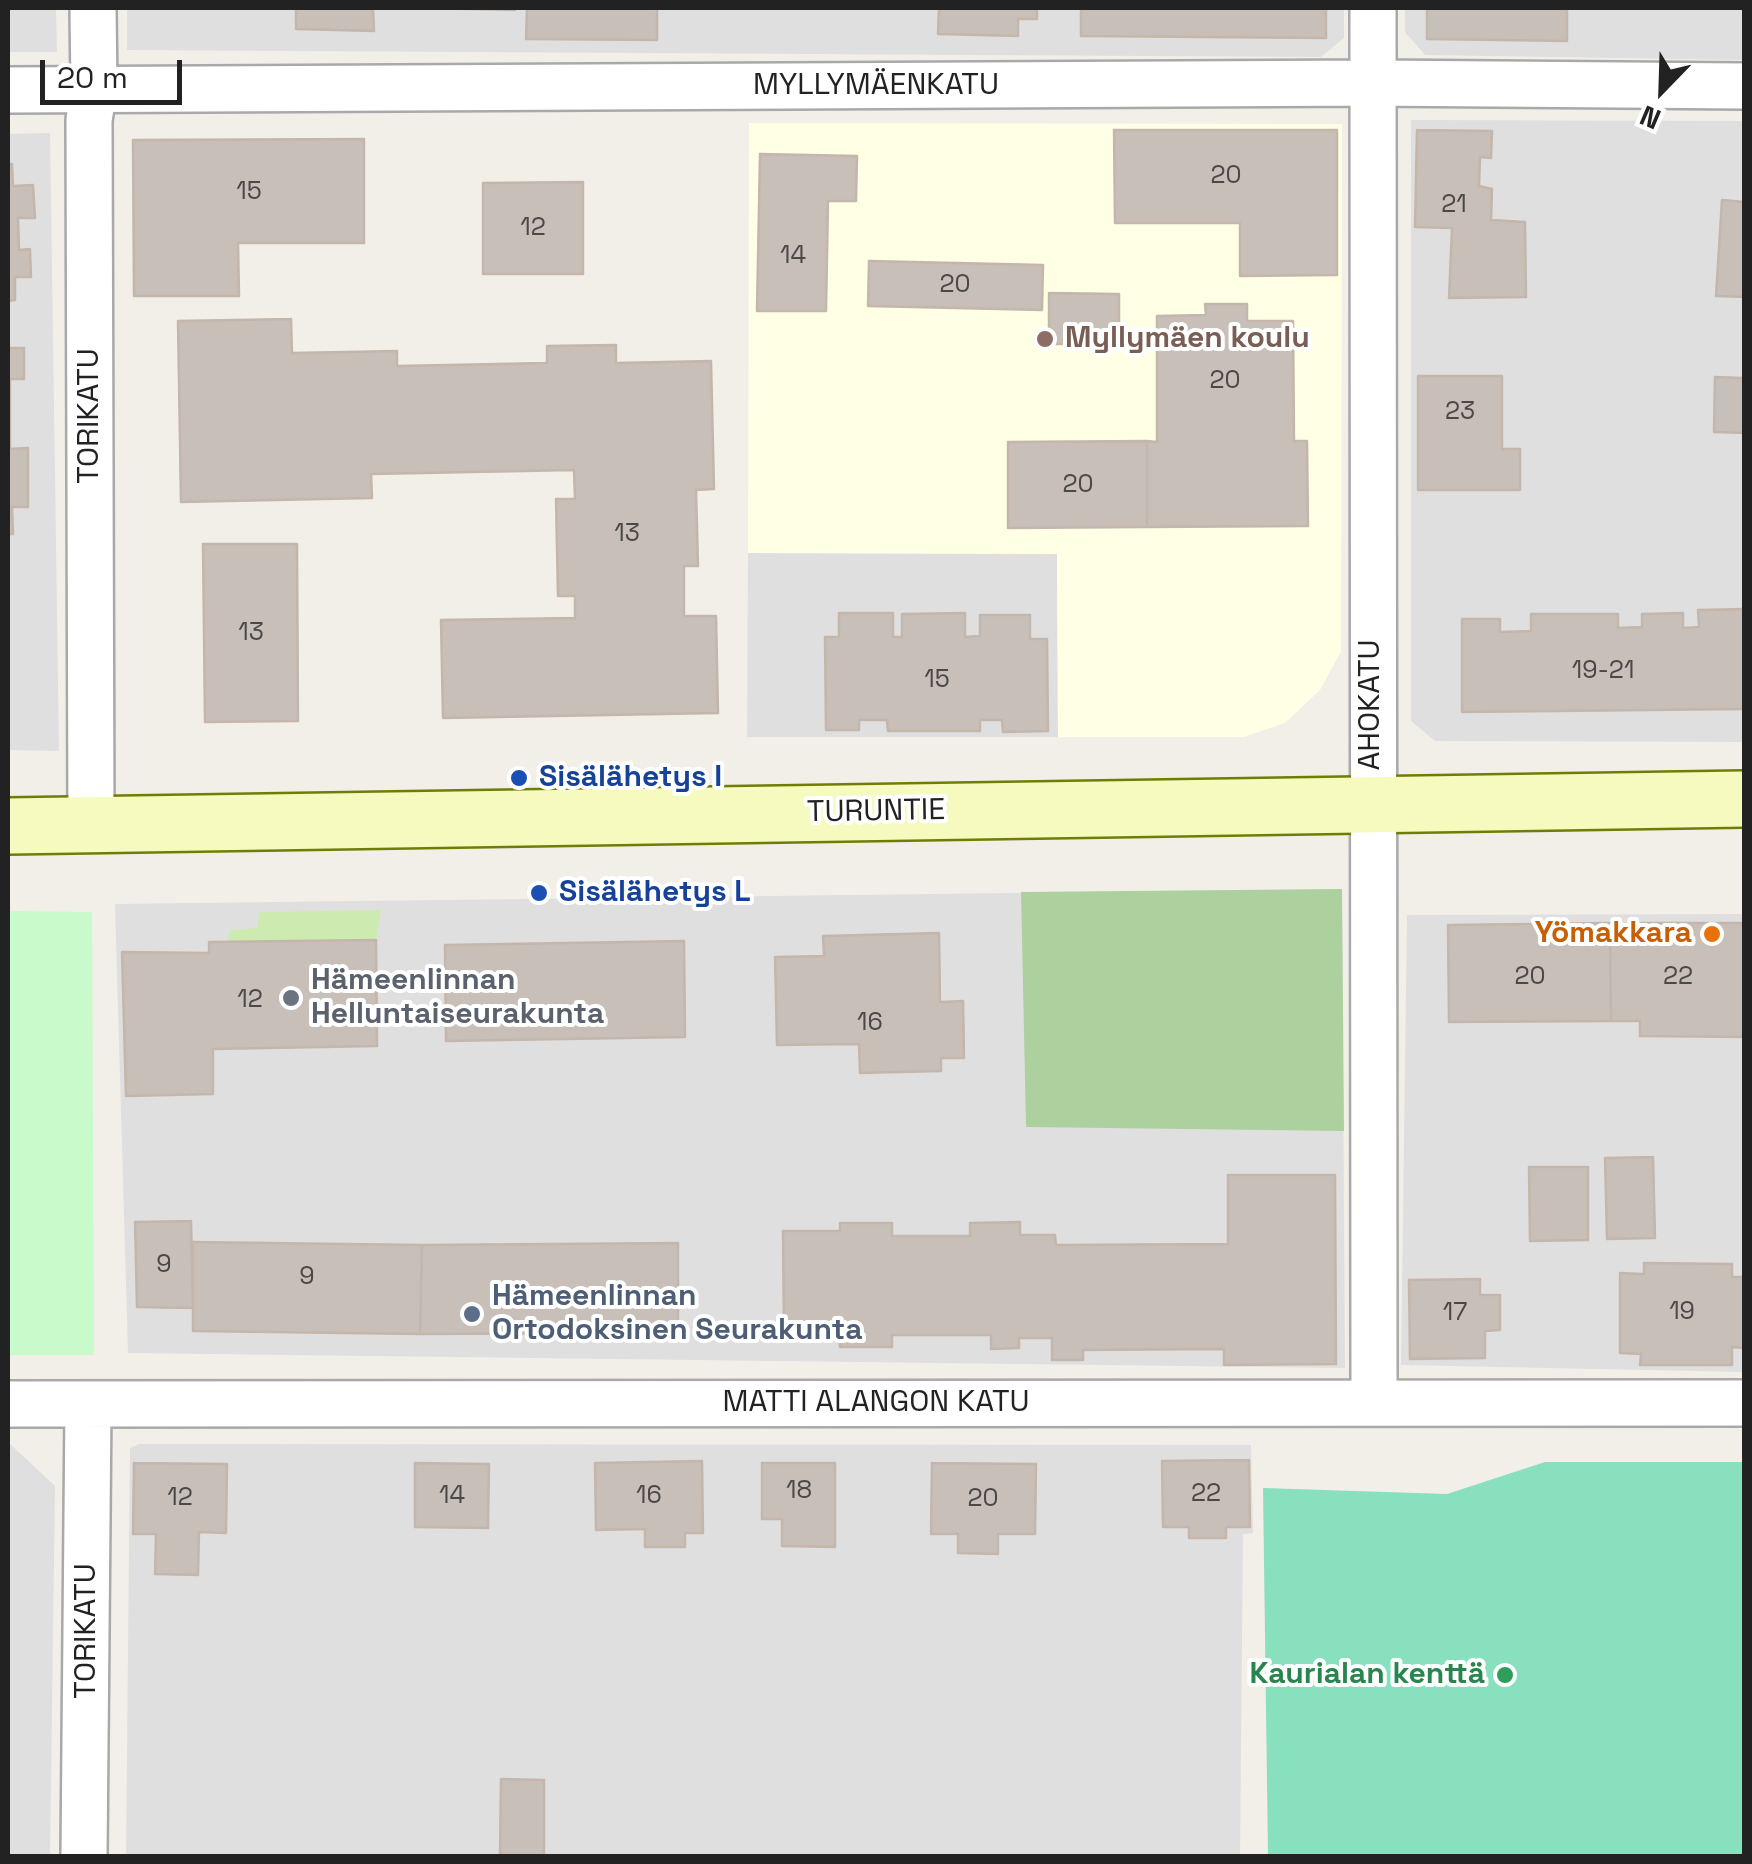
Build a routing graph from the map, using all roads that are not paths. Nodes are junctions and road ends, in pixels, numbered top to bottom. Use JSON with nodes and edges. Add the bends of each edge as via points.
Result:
{"nodes":[{"id":1,"x":93,"y":8,"type":"edge"},
{"id":2,"x":1373,"y":8,"type":"edge"},
{"id":3,"x":1372,"y":83,"type":"junction"},
{"id":4,"x":1744,"y":86,"type":"edge"},
{"id":5,"x":94,"y":89,"type":"junction"},
{"id":6,"x":8,"y":90,"type":"edge"},
{"id":7,"x":1744,"y":799,"type":"edge"},
{"id":8,"x":1371,"y":805,"type":"junction"},
{"id":9,"x":91,"y":824,"type":"junction"},
{"id":10,"x":8,"y":826,"type":"edge"},
{"id":11,"x":1374,"y":1402,"type":"junction"},
{"id":12,"x":1744,"y":1403,"type":"edge"},
{"id":13,"x":8,"y":1404,"type":"edge"},
{"id":14,"x":88,"y":1405,"type":"junction"},
{"id":15,"x":84,"y":1856,"type":"edge"}],
"edges":[{"from":1,"to":5,"type":"street","name":"TORIKATU"},
{"from":2,"to":3,"type":"street","name":"AHOKATU"},
{"from":3,"to":4,"type":"street","name":"MYLLYMÄENKATU"},
{"from":3,"to":5,"type":"street","name":"MYLLYMÄENKATU"},
{"from":3,"to":8,"type":"street","name":"AHOKATU"},
{"from":5,"to":6,"type":"street","name":"MYLLYMÄENKATU"},
{"from":5,"to":9,"type":"street","name":"TORIKATU"},
{"from":7,"to":8,"type":"main road","name":"TURUNTIE"},
{"from":8,"to":9,"type":"main road","name":"TURUNTIE"},
{"from":8,"to":11,"type":"street","name":"AHOKATU"},
{"from":9,"to":10,"type":"main road","name":"TURUNTIE"},
{"from":11,"to":12,"type":"street","name":"MATTI ALANGON KATU"},
{"from":11,"to":14,"type":"street","name":"MATTI ALANGON KATU"},
{"from":13,"to":14,"type":"street","name":"MATTI ALANGON KATU"},
{"from":14,"to":15,"type":"street","name":"TORIKATU"}]}
